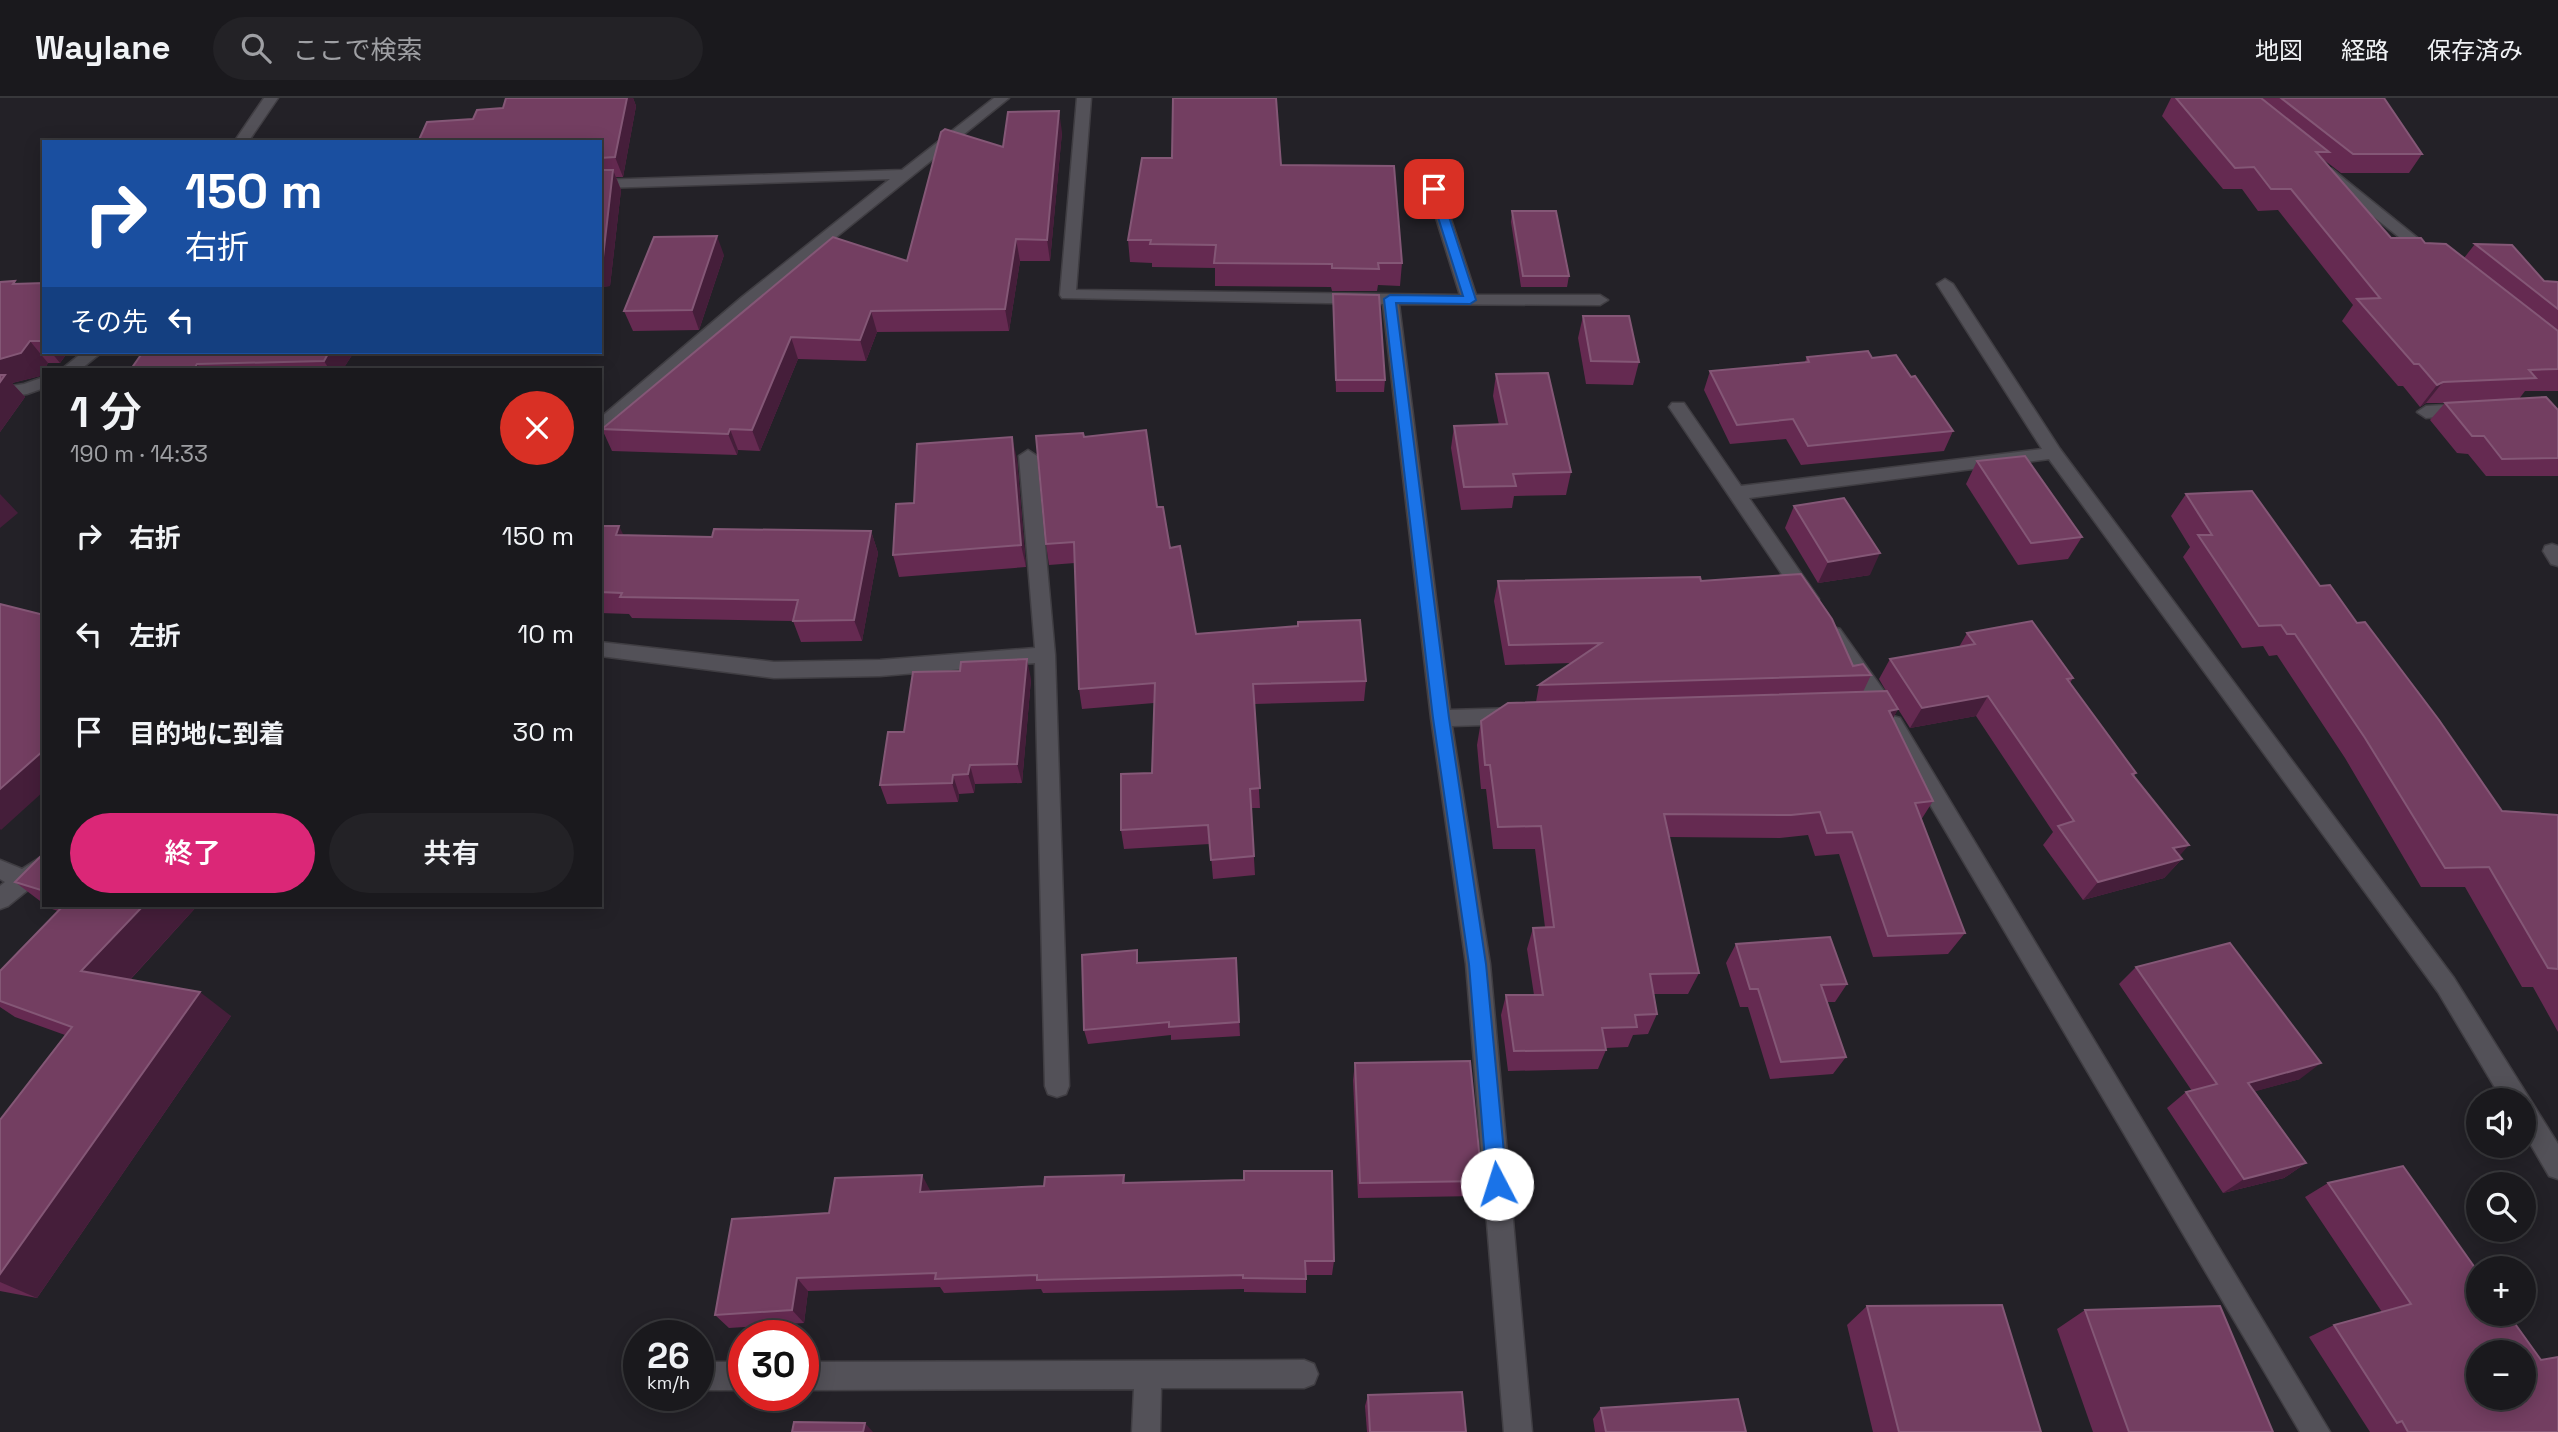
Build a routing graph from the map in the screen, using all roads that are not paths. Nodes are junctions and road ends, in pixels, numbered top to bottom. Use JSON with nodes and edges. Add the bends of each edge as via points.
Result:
{"nodes":[{"id":1,"x":271,"y":98,"type":"edge"},
{"id":2,"x":1002,"y":98,"type":"edge"},
{"id":3,"x":1084,"y":98,"type":"edge"},
{"id":4,"x":242,"y":140,"type":"edge"},
{"id":5,"x":2309,"y":158,"type":"edge"},
{"id":6,"x":906,"y":174,"type":"junction"},
{"id":7,"x":602,"y":184,"type":"edge"},
{"id":8,"x":1434,"y":189,"type":"dead end"},
{"id":9,"x":2439,"y":261,"type":"edge"},
{"id":10,"x":1945,"y":284,"type":"dead end"},
{"id":11,"x":1390,"y":299,"type":"junction"},
{"id":12,"x":1470,"y":300,"type":"junction"},
{"id":13,"x":1600,"y":300,"type":"dead end"},
{"id":14,"x":91,"y":354,"type":"edge"},
{"id":15,"x":72,"y":368,"type":"edge"},
{"id":16,"x":42,"y":383,"type":"edge"},
{"id":17,"x":0,"y":393,"type":"edge"},
{"id":18,"x":1678,"y":407,"type":"dead end"},
{"id":19,"x":2479,"y":410,"type":"edge"},
{"id":20,"x":2426,"y":412,"type":"dead end"},
{"id":21,"x":602,"y":426,"type":"edge"},
{"id":22,"x":2054,"y":453,"type":"junction"},
{"id":23,"x":1028,"y":456,"type":"dead end"},
{"id":24,"x":1737,"y":493,"type":"junction"},
{"id":25,"x":602,"y":649,"type":"edge"},
{"id":26,"x":1045,"y":655,"type":"junction"},
{"id":27,"x":1882,"y":704,"type":"junction"},
{"id":28,"x":1855,"y":705,"type":"edge"},
{"id":29,"x":1534,"y":716,"type":"edge"},
{"id":30,"x":1441,"y":718,"type":"junction"},
{"id":31,"x":42,"y":866,"type":"edge"},
{"id":32,"x":0,"y":869,"type":"edge"},
{"id":33,"x":24,"y":880,"type":"junction"},
{"id":34,"x":0,"y":899,"type":"edge"},
{"id":35,"x":1057,"y":1086,"type":"dead end"},
{"id":36,"x":2509,"y":1088,"type":"edge"},
{"id":37,"x":2536,"y":1131,"type":"edge"},
{"id":38,"x":2558,"y":1167,"type":"edge"},
{"id":39,"x":1148,"y":1374,"type":"junction"},
{"id":40,"x":1304,"y":1374,"type":"dead end"},
{"id":41,"x":819,"y":1376,"type":"edge"},
{"id":42,"x":1146,"y":1432,"type":"edge"},
{"id":43,"x":1518,"y":1432,"type":"edge"},
{"id":44,"x":2316,"y":1432,"type":"edge"}],
"edges":[{"from":1,"to":4,"type":"street"},
{"from":2,"to":6,"type":"street"},
{"from":3,"to":11,"type":"street","via":[[1068,295]]},
{"from":5,"to":9,"type":"street"},
{"from":6,"to":7,"type":"street"},
{"from":6,"to":21,"type":"street","via":[[752,296]]},
{"from":8,"to":12,"type":"street"},
{"from":10,"to":22,"type":"street"},
{"from":11,"to":12,"type":"street"},
{"from":11,"to":30,"type":"street"},
{"from":12,"to":13,"type":"street"},
{"from":14,"to":15,"type":"street"},
{"from":16,"to":17,"type":"street"},
{"from":18,"to":24,"type":"street"},
{"from":19,"to":20,"type":"street"},
{"from":22,"to":24,"type":"street"},
{"from":22,"to":36,"type":"street","via":[[2446,985]]},
{"from":23,"to":26,"type":"street"},
{"from":24,"to":27,"type":"street"},
{"from":25,"to":26,"type":"street","via":[[774,670],[880,668]]},
{"from":26,"to":35,"type":"street"},
{"from":27,"to":28,"type":"street"},
{"from":27,"to":44,"type":"street"},
{"from":29,"to":30,"type":"street"},
{"from":30,"to":43,"type":"street","via":[[1478,964]]},
{"from":31,"to":33,"type":"street"},
{"from":32,"to":33,"type":"street"},
{"from":33,"to":34,"type":"street"},
{"from":37,"to":38,"type":"street"},
{"from":39,"to":40,"type":"street"},
{"from":39,"to":41,"type":"street"},
{"from":39,"to":42,"type":"street"}]}
